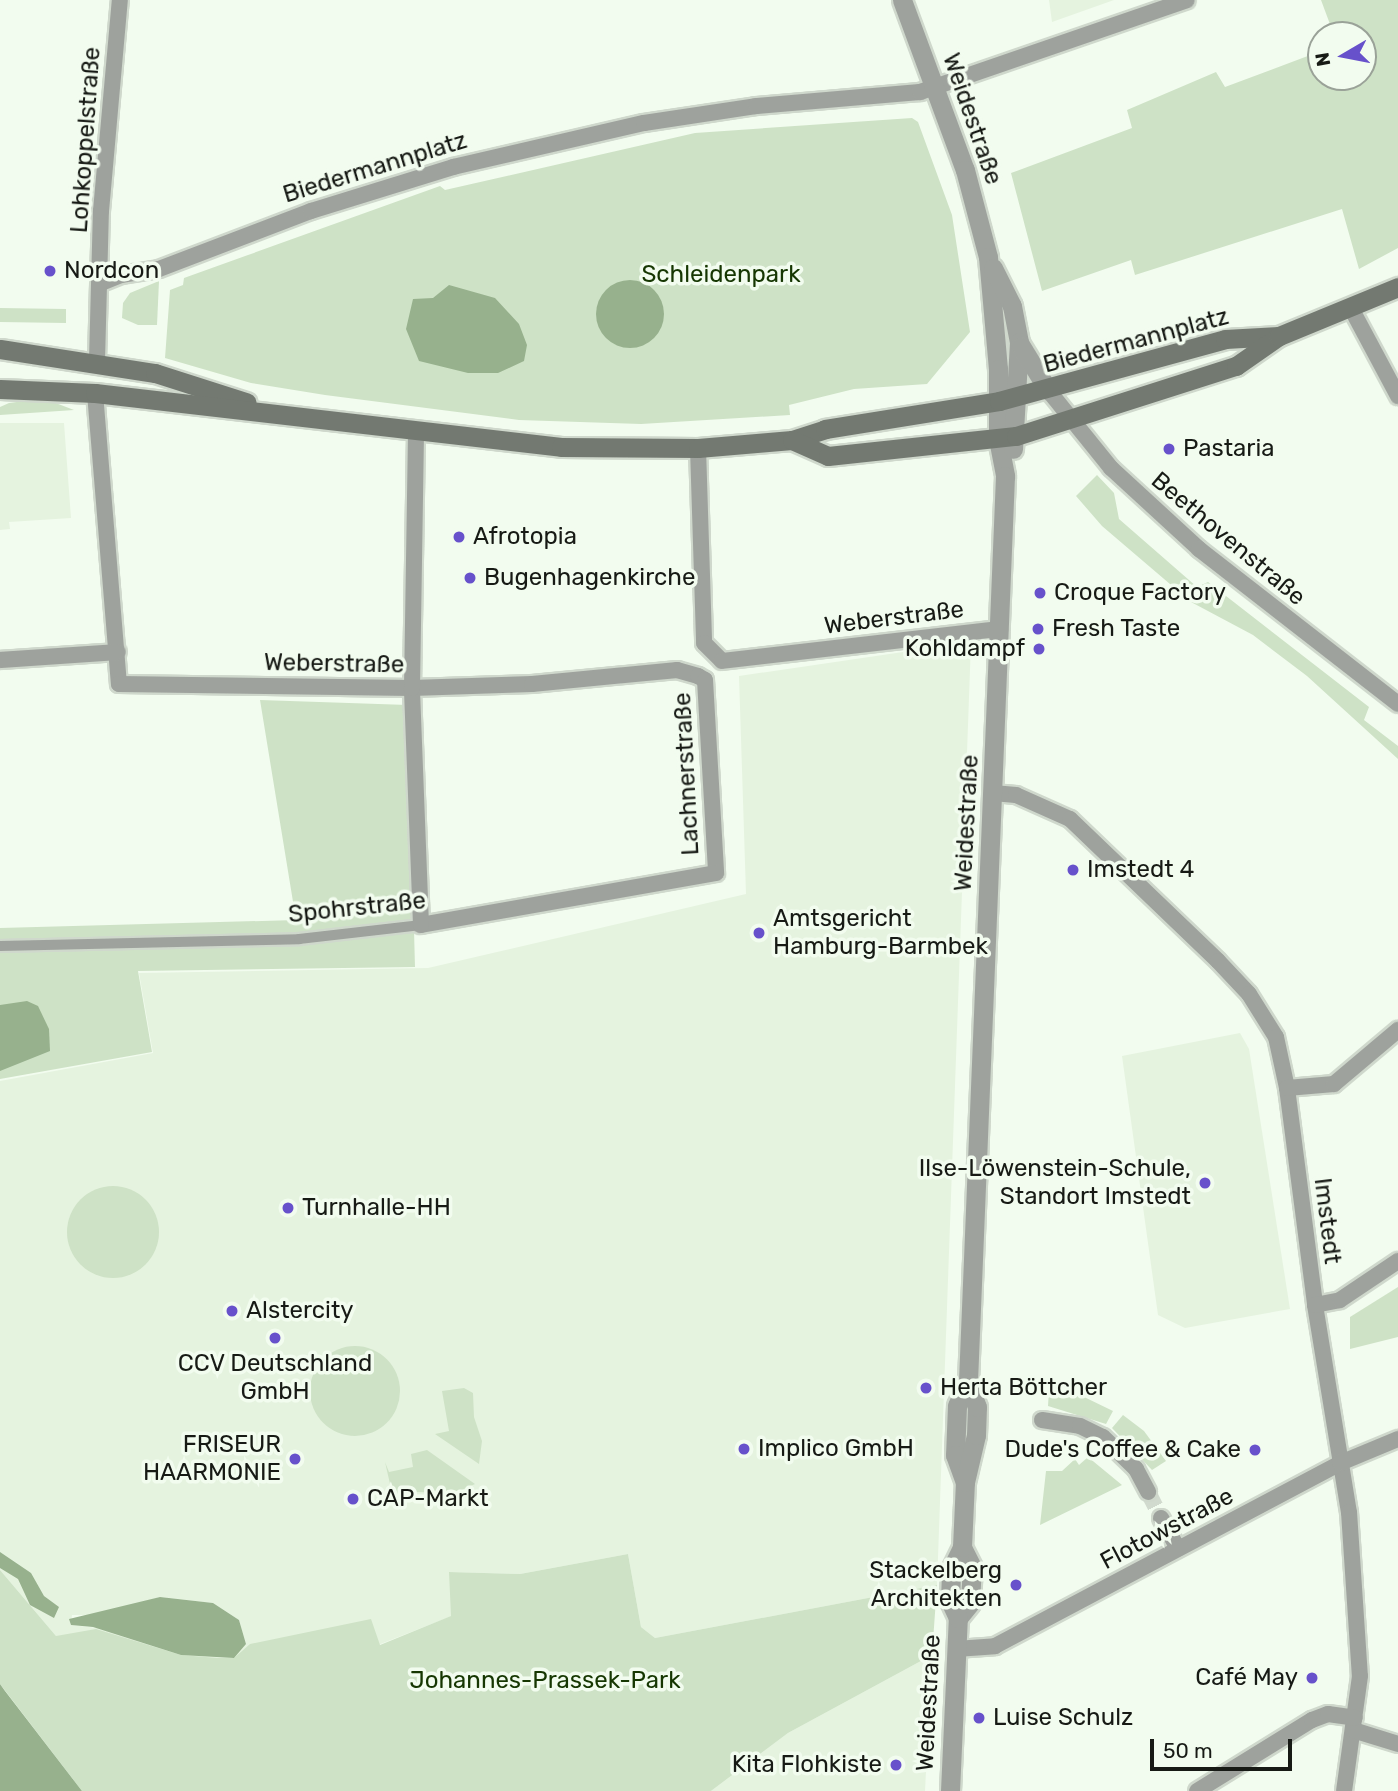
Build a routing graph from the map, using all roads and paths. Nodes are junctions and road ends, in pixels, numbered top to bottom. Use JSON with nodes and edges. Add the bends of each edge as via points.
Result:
{"nodes":[{"id":1,"x":120,"y":0,"type":"edge"},
{"id":2,"x":902,"y":0,"type":"edge"},
{"id":3,"x":1187,"y":0,"type":"edge"},
{"id":4,"x":935,"y":83,"type":"junction"},
{"id":5,"x":988,"y":257,"type":"junction"},
{"id":6,"x":100,"y":283,"type":"junction"},
{"id":7,"x":1398,"y":286,"type":"edge"},
{"id":8,"x":1351,"y":308,"type":"junction"},
{"id":9,"x":1279,"y":336,"type":"junction"},
{"id":10,"x":1019,"y":342,"type":"junction"},
{"id":11,"x":0,"y":349,"type":"edge"},
{"id":12,"x":97,"y":361,"type":"junction"},
{"id":13,"x":0,"y":389,"type":"edge"},
{"id":14,"x":1048,"y":390,"type":"junction"},
{"id":15,"x":95,"y":393,"type":"junction"},
{"id":16,"x":1019,"y":396,"type":"junction"},
{"id":17,"x":1398,"y":396,"type":"edge"},
{"id":18,"x":999,"y":401,"type":"junction"},
{"id":19,"x":280,"y":412,"type":"junction"},
{"id":20,"x":1073,"y":420,"type":"junction"},
{"id":21,"x":416,"y":433,"type":"junction"},
{"id":22,"x":1007,"y":437,"type":"junction"},
{"id":23,"x":792,"y":440,"type":"junction"},
{"id":24,"x":698,"y":448,"type":"junction"},
{"id":25,"x":1000,"y":629,"type":"junction"},
{"id":26,"x":118,"y":652,"type":"junction"},
{"id":27,"x":0,"y":660,"type":"edge"},
{"id":28,"x":698,"y":676,"type":"joint"},
{"id":29,"x":412,"y":688,"type":"junction"},
{"id":30,"x":1398,"y":704,"type":"edge"},
{"id":31,"x":993,"y":793,"type":"junction"},
{"id":32,"x":716,"y":873,"type":"joint"},
{"id":33,"x":421,"y":925,"type":"junction"},
{"id":34,"x":0,"y":946,"type":"edge"},
{"id":35,"x":1398,"y":1030,"type":"edge"},
{"id":36,"x":1287,"y":1088,"type":"junction"},
{"id":37,"x":1398,"y":1261,"type":"edge"},
{"id":38,"x":1315,"y":1305,"type":"junction"},
{"id":39,"x":1042,"y":1420,"type":"dead end"},
{"id":40,"x":1398,"y":1439,"type":"edge"},
{"id":41,"x":1340,"y":1463,"type":"junction"},
{"id":42,"x":1148,"y":1492,"type":"tunnel mouth"},
{"id":43,"x":1161,"y":1518,"type":"tunnel mouth"},
{"id":44,"x":1178,"y":1549,"type":"junction"},
{"id":45,"x":956,"y":1649,"type":"junction"},
{"id":46,"x":1354,"y":1724,"type":"junction"},
{"id":47,"x":1398,"y":1744,"type":"edge"},
{"id":48,"x":950,"y":1791,"type":"edge"},
{"id":49,"x":1197,"y":1791,"type":"edge"},
{"id":50,"x":1344,"y":1791,"type":"edge"}],
"edges":[{"from":1,"to":6,"type":"street","name":"Lohkoppelstraße","via":[[101,211]]},
{"from":2,"to":4,"type":"street","name":"Weidestraße"},
{"from":3,"to":4,"type":"street","name":"Biedermannplatz"},
{"from":4,"to":5,"type":"street","name":"Weidestraße","via":[[978,212]]},
{"from":4,"to":6,"type":"street","name":"Biedermannplatz","via":[[899,96],[756,106],[604,129],[440,171],[311,211],[159,269]]},
{"from":5,"to":10,"type":"street","name":"Weidestraße","via":[[1012,306]]},
{"from":5,"to":18,"type":"street","name":"Weidestraße"},
{"from":6,"to":12,"type":"street"},
{"from":7,"to":8,"type":"main road"},
{"from":8,"to":9,"type":"main road"},
{"from":8,"to":17,"type":"street"},
{"from":9,"to":14,"type":"main road","name":"Biedermannplatz","via":[[1225,339]]},
{"from":9,"to":20,"type":"main road","name":"Biedermannplatz","via":[[1236,366]]},
{"from":10,"to":14,"type":"street"},
{"from":10,"to":16,"type":"street","name":"Weidestraße"},
{"from":11,"to":12,"type":"main road","name":"Biedermannplatz"},
{"from":12,"to":15,"type":"main road"},
{"from":12,"to":19,"type":"main road","name":"Biedermannplatz","via":[[155,373]]},
{"from":13,"to":15,"type":"main road","name":"Biedermannplatz"},
{"from":14,"to":16,"type":"main road","name":"Biedermannplatz"},
{"from":14,"to":20,"type":"street","name":"Beethovenstraße"},
{"from":15,"to":19,"type":"main road","name":"Biedermannplatz"},
{"from":15,"to":26,"type":"street"},
{"from":16,"to":18,"type":"main road","name":"Biedermannplatz"},
{"from":16,"to":22,"type":"street","name":"Weidestraße"},
{"from":18,"to":22,"type":"street","name":"Weidestraße"},
{"from":18,"to":23,"type":"main road","name":"Biedermannplatz","via":[[825,429]]},
{"from":19,"to":21,"type":"main road","name":"Biedermannplatz"},
{"from":20,"to":22,"type":"main road","name":"Biedermannplatz"},
{"from":20,"to":30,"type":"street","name":"Beethovenstraße","via":[[1111,468],[1199,548]]},
{"from":21,"to":24,"type":"main road","name":"Biedermannplatz","via":[[561,447]]},
{"from":21,"to":29,"type":"street"},
{"from":22,"to":23,"type":"main road","name":"Biedermannplatz","via":[[828,456]]},
{"from":22,"to":25,"type":"street","name":"Weidestraße"},
{"from":23,"to":24,"type":"main road","name":"Biedermannplatz"},
{"from":24,"to":25,"type":"street","name":"Weberstraße","via":[[704,643],[722,661]]},
{"from":25,"to":31,"type":"street","name":"Weidestraße"},
{"from":26,"to":27,"type":"street"},
{"from":26,"to":29,"type":"street","name":"Weberstraße","via":[[119,684]]},
{"from":28,"to":29,"type":"street","name":"Weberstraße","via":[[677,670],[532,684]]},
{"from":28,"to":32,"type":"street","name":"Lachnerstraße","via":[[705,680]]},
{"from":29,"to":33,"type":"street"},
{"from":31,"to":36,"type":"street","name":"Imstedt","via":[[1016,795],[1070,819],[1204,946],[1249,994],[1276,1037]]},
{"from":31,"to":45,"type":"street","name":"Weidestraße","via":[[968,1382],[957,1406],[955,1455],[965,1482],[962,1547],[951,1570],[950,1601],[958,1618]]},
{"from":32,"to":33,"type":"street","name":"Spohrstraße"},
{"from":33,"to":34,"type":"street","name":"Spohrstraße","via":[[299,939]]},
{"from":35,"to":36,"type":"street","via":[[1334,1084]]},
{"from":36,"to":38,"type":"street","name":"Imstedt"},
{"from":37,"to":38,"type":"street","via":[[1340,1300]]},
{"from":38,"to":41,"type":"street","name":"Imstedt"},
{"from":39,"to":42,"type":"street","via":[[1080,1426],[1103,1437],[1136,1469]]},
{"from":40,"to":41,"type":"street","name":"Flotowstraße"},
{"from":41,"to":44,"type":"street","name":"Flotowstraße"},
{"from":41,"to":46,"type":"street","name":"Imstedt","via":[[1349,1512],[1360,1676]]},
{"from":43,"to":44,"type":"street"},
{"from":44,"to":45,"type":"street","name":"Flotowstraße","via":[[995,1646]]},
{"from":45,"to":48,"type":"street","name":"Weidestraße"},
{"from":46,"to":47,"type":"street"},
{"from":46,"to":49,"type":"street","via":[[1318,1717]]},
{"from":46,"to":50,"type":"street","name":"Imstedt"}]}
